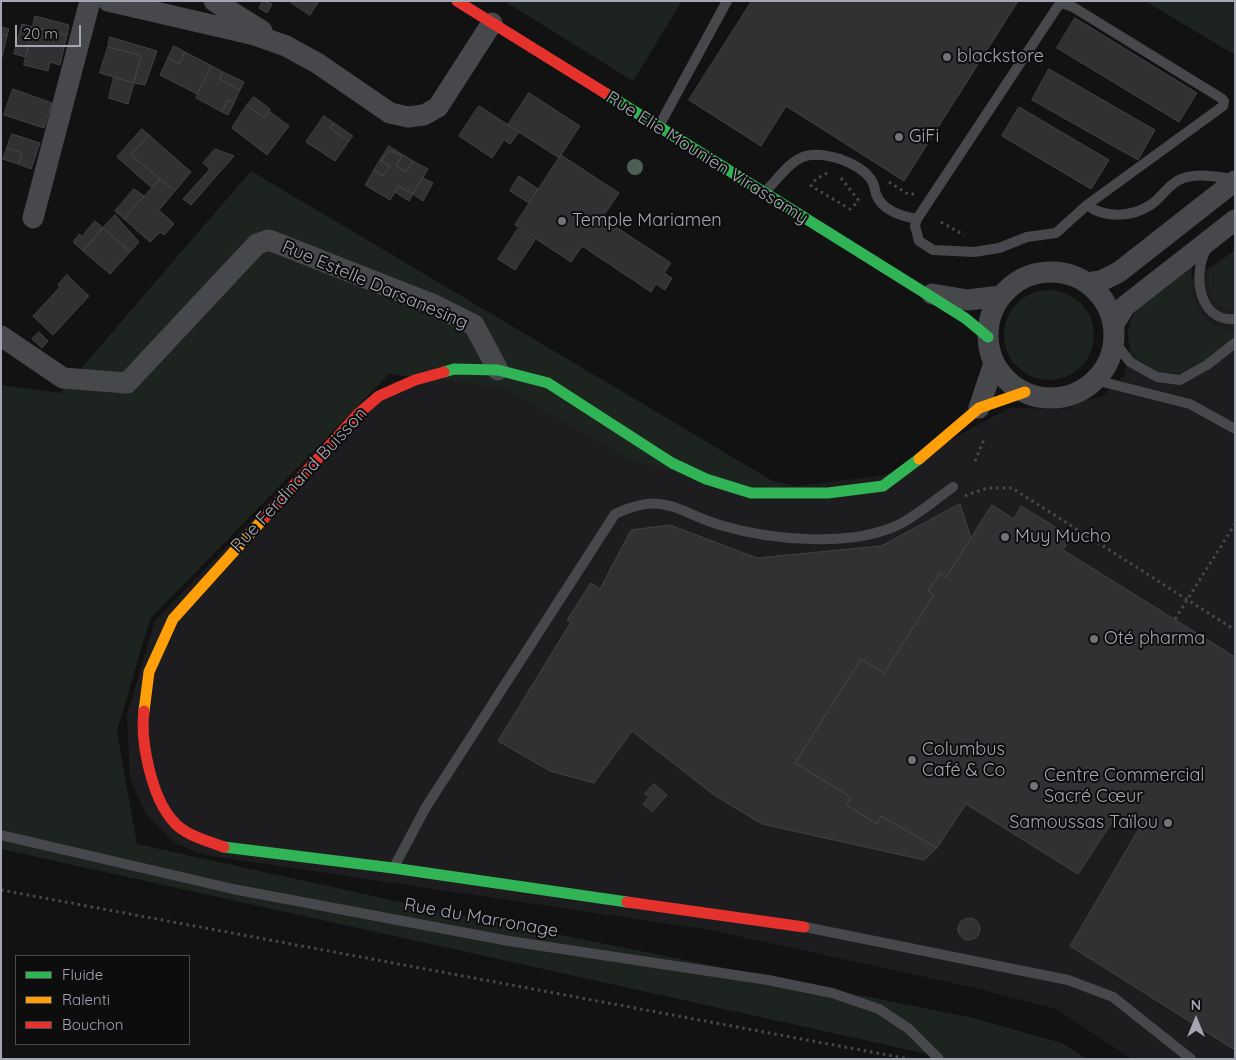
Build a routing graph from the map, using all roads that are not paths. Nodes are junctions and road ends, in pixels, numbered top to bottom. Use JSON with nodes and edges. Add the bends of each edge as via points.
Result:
{"nodes":[{"id":1,"x":90,"y":1,"type":"edge"},
{"id":2,"x":108,"y":1,"type":"edge"},
{"id":3,"x":214,"y":1,"type":"edge"},
{"id":4,"x":457,"y":1,"type":"edge"},
{"id":5,"x":727,"y":1,"type":"edge"},
{"id":6,"x":492,"y":23,"type":"junction"},
{"id":7,"x":286,"y":46,"type":"junction"},
{"id":8,"x":658,"y":127,"type":"junction"},
{"id":9,"x":1235,"y":180,"type":"edge"},
{"id":10,"x":764,"y":193,"type":"junction"},
{"id":11,"x":1088,"y":205,"type":"junction"},
{"id":12,"x":33,"y":218,"type":"dead end"},
{"id":13,"x":917,"y":219,"type":"junction"},
{"id":14,"x":1235,"y":220,"type":"edge"},
{"id":15,"x":1215,"y":235,"type":"junction"},
{"id":16,"x":1088,"y":283,"type":"junction"},
{"id":17,"x":922,"y":292,"type":"junction"},
{"id":18,"x":1001,"y":296,"type":"junction"},
{"id":19,"x":1235,"y":319,"type":"edge"},
{"id":20,"x":1114,"y":333,"type":"junction"},
{"id":21,"x":1,"y":336,"type":"edge"},
{"id":22,"x":988,"y":336,"type":"junction"},
{"id":23,"x":1235,"y":343,"type":"edge"},
{"id":24,"x":994,"y":363,"type":"junction"},
{"id":25,"x":498,"y":370,"type":"junction"},
{"id":26,"x":1095,"y":380,"type":"junction"},
{"id":27,"x":1025,"y":392,"type":"junction"},
{"id":28,"x":979,"y":408,"type":"junction"},
{"id":29,"x":1235,"y":429,"type":"edge"},
{"id":30,"x":953,"y":487,"type":"dead end"},
{"id":31,"x":1,"y":835,"type":"edge"},
{"id":32,"x":394,"y":868,"type":"junction"},
{"id":33,"x":804,"y":927,"type":"joint"},
{"id":34,"x":939,"y":1059,"type":"edge"},
{"id":35,"x":1192,"y":1059,"type":"edge"}],
"edges":[{"from":1,"to":12,"type":"street"},
{"from":2,"to":7,"type":"street","via":[[255,35]]},
{"from":3,"to":7,"type":"street"},
{"from":4,"to":6,"type":"street","name":"Rue Elie Mounien Virassamy"},
{"from":5,"to":8,"type":"lane"},
{"from":6,"to":7,"type":"street","via":[[438,107],[424,115],[408,117],[390,113],[318,63]]},
{"from":6,"to":8,"type":"street","name":"Rue Elie Mounien Virassamy"},
{"from":8,"to":10,"type":"street","name":"Rue Elie Mounien Virassamy"},
{"from":9,"to":11,"type":"lane","via":[[1184,178],[1151,204],[1111,216]]},
{"from":9,"to":16,"type":"street","via":[[1119,272]]},
{"from":10,"to":13,"type":"lane","via":[[793,162],[809,154],[824,154],[846,161],[868,175],[880,202],[887,208],[900,216]]},
{"from":10,"to":17,"type":"street","name":"Rue Elie Mounien Virassamy"},
{"from":11,"to":13,"type":"lane","via":[[1056,233],[1027,237],[999,248],[974,252],[933,250],[919,241],[915,226]]},
{"from":11,"to":13,"type":"lane","via":[[1224,104],[1221,98],[1062,3]]},
{"from":14,"to":15,"type":"street"},
{"from":15,"to":19,"type":"lane","via":[[1200,267],[1198,281],[1202,298],[1210,311],[1227,320]]},
{"from":15,"to":20,"type":"street","via":[[1125,306]]},
{"from":16,"to":18,"type":"street","via":[[1070,275],[1051,272],[1032,275],[1015,283]]},
{"from":16,"to":20,"type":"street","via":[[1109,308]]},
{"from":17,"to":18,"type":"street","name":"Rue Elie Mounien Virassamy","via":[[968,300]]},
{"from":17,"to":22,"type":"street","name":"Rue Elie Mounien Virassamy","via":[[966,318]]},
{"from":18,"to":22,"type":"street","via":[[991,315]]},
{"from":20,"to":23,"type":"lane","via":[[1130,362],[1157,377],[1180,380],[1207,365]]},
{"from":20,"to":26,"type":"street","via":[[1111,356]]},
{"from":21,"to":25,"type":"street","name":"Rue Estelle Darsanesing","via":[[63,378],[127,383],[257,244],[269,240],[432,304],[474,325]]},
{"from":22,"to":24,"type":"street"},
{"from":24,"to":27,"type":"street","via":[[1007,380]]},
{"from":24,"to":28,"type":"street"},
{"from":25,"to":28,"type":"street","name":"Rue Ferdinand Buisson","via":[[548,383],[672,463],[706,479],[751,493],[828,493],[882,486],[908,469]]},
{"from":25,"to":32,"type":"street","name":"Rue Ferdinand Buisson","via":[[454,368],[415,380],[379,396],[358,414],[173,619],[149,672],[143,718],[146,754],[158,797],[173,822],[195,836],[228,849]]},
{"from":26,"to":27,"type":"street","via":[[1080,391],[1062,397],[1043,398]]},
{"from":26,"to":29,"type":"lane","via":[[1190,404]]},
{"from":27,"to":28,"type":"street","name":"Rue Ferdinand Buisson"},
{"from":30,"to":32,"type":"lane","via":[[900,524],[879,532],[849,537],[802,539],[762,534],[718,524],[677,506],[659,503],[643,504],[615,514],[426,807]]},
{"from":31,"to":34,"type":"lane","name":"Rue du Marronage","via":[[233,890],[509,941],[768,980],[832,993],[879,1009],[909,1029]]},
{"from":32,"to":33,"type":"street","name":"Rue Ferdinand Buisson"},
{"from":33,"to":35,"type":"lane","via":[[1068,980],[1113,996]]}]}
